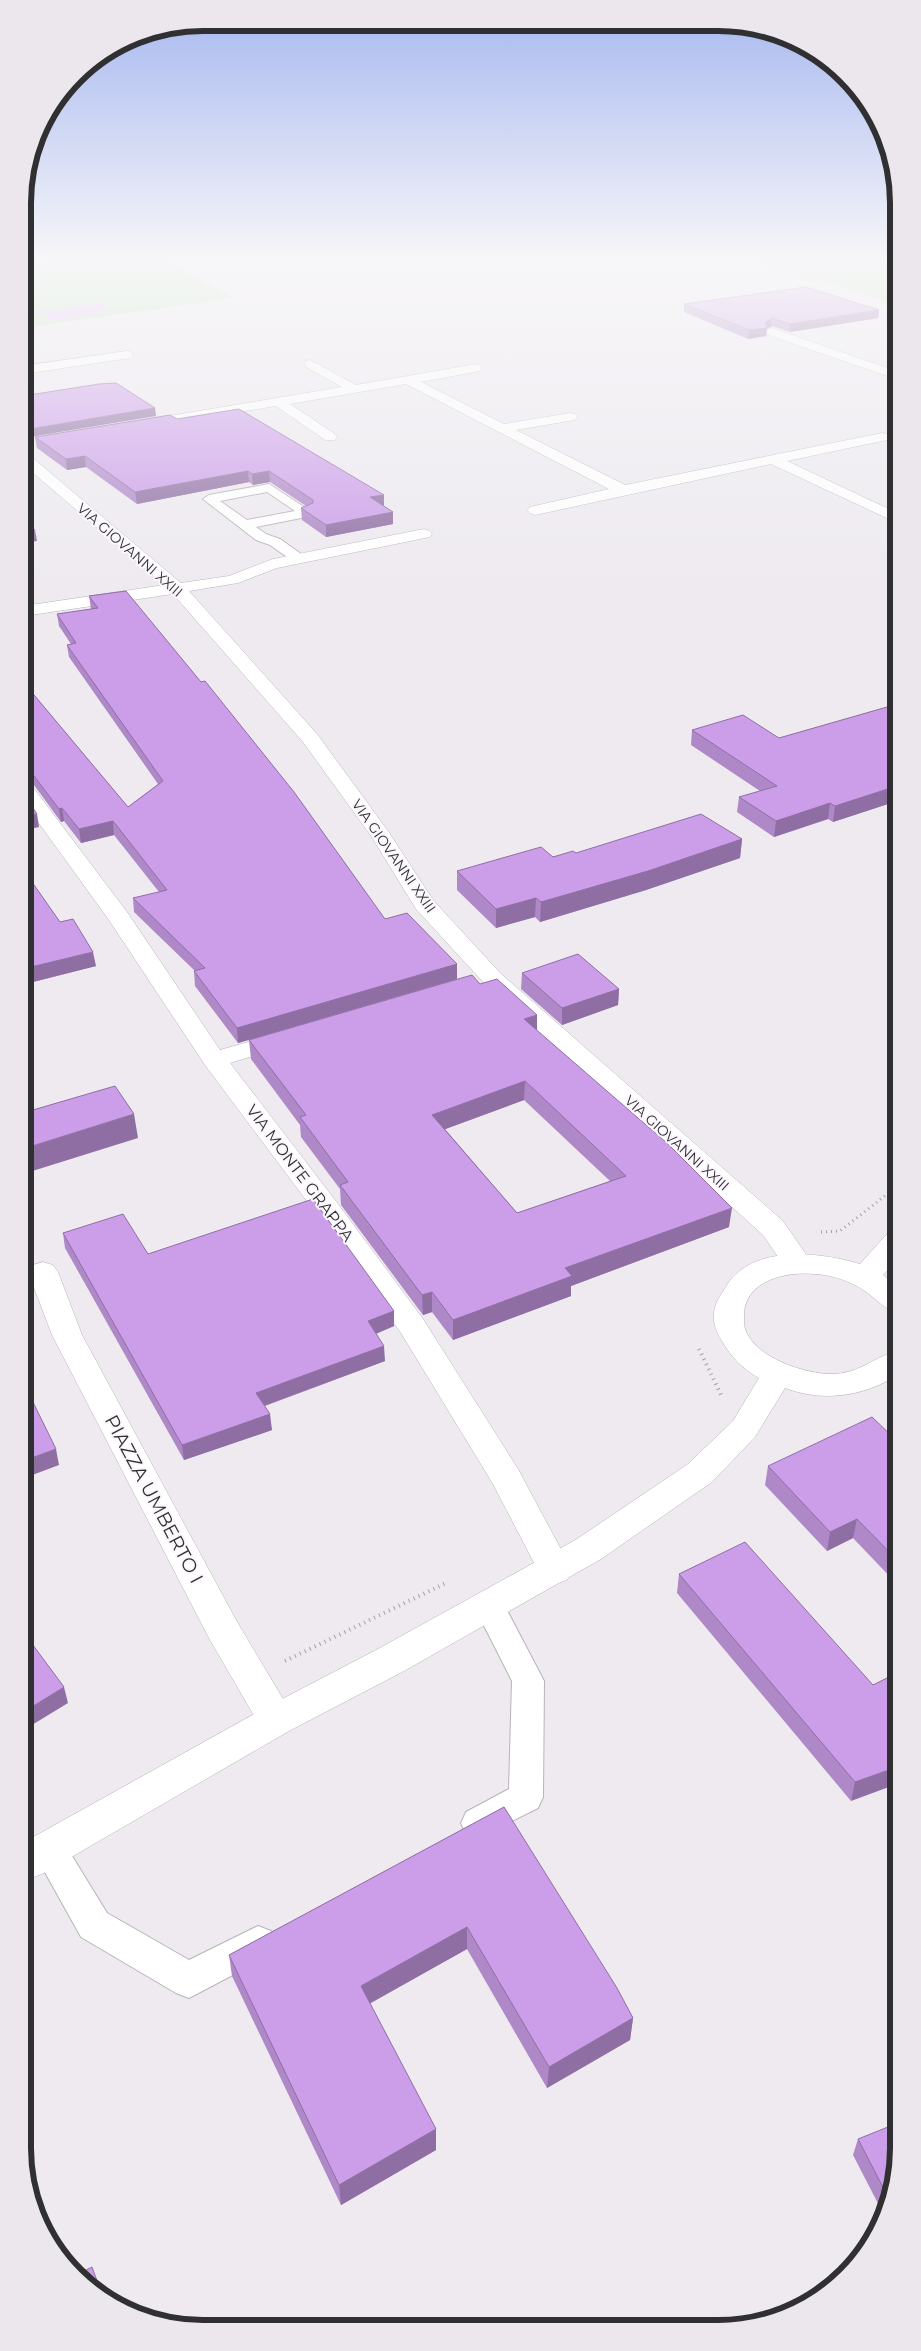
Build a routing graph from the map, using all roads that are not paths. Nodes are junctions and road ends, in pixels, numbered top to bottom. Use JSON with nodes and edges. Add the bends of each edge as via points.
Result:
{"nodes":[{"id":1,"x":322,"y":371,"type":"edge"},
{"id":2,"x":461,"y":371,"type":"edge"},
{"id":3,"x":408,"y":380,"type":"junction"},
{"id":4,"x":354,"y":389,"type":"junction"},
{"id":5,"x":286,"y":401,"type":"junction"},
{"id":6,"x":570,"y":417,"type":"dead end"},
{"id":7,"x":126,"y":427,"type":"edge"},
{"id":8,"x":504,"y":428,"type":"junction"},
{"id":9,"x":330,"y":437,"type":"dead end"},
{"id":10,"x":882,"y":437,"type":"dead end"},
{"id":11,"x":772,"y":459,"type":"junction"},
{"id":12,"x":32,"y":465,"type":"edge"},
{"id":13,"x":623,"y":490,"type":"junction"},
{"id":14,"x":535,"y":510,"type":"dead end"},
{"id":15,"x":890,"y":515,"type":"edge"},
{"id":16,"x":244,"y":525,"type":"junction"},
{"id":17,"x":424,"y":534,"type":"dead end"},
{"id":18,"x":299,"y":559,"type":"junction"},
{"id":19,"x":178,"y":589,"type":"junction"},
{"id":20,"x":32,"y":610,"type":"edge"},
{"id":21,"x":32,"y":799,"type":"edge"},
{"id":22,"x":492,"y":978,"type":"junction"},
{"id":23,"x":463,"y":986,"type":"edge"},
{"id":24,"x":310,"y":1031,"type":"edge"},
{"id":25,"x":214,"y":1060,"type":"junction"},
{"id":26,"x":889,"y":1249,"type":"edge"},
{"id":27,"x":797,"y":1263,"type":"junction"},
{"id":28,"x":43,"y":1272,"type":"dead end"},
{"id":29,"x":865,"y":1277,"type":"junction"},
{"id":30,"x":889,"y":1295,"type":"edge"},
{"id":31,"x":777,"y":1375,"type":"junction"},
{"id":32,"x":889,"y":1375,"type":"edge"},
{"id":33,"x":555,"y":1570,"type":"junction"},
{"id":34,"x":489,"y":1606,"type":"junction"},
{"id":35,"x":276,"y":1720,"type":"junction"},
{"id":36,"x":448,"y":1840,"type":"edge"},
{"id":37,"x":38,"y":1855,"type":"edge"},
{"id":38,"x":284,"y":1928,"type":"edge"}],
"edges":[{"from":1,"to":4,"type":"street"},
{"from":2,"to":3,"type":"street"},
{"from":3,"to":4,"type":"street"},
{"from":3,"to":8,"type":"street"},
{"from":4,"to":5,"type":"street"},
{"from":5,"to":7,"type":"street"},
{"from":5,"to":9,"type":"street"},
{"from":6,"to":8,"type":"street"},
{"from":8,"to":13,"type":"street"},
{"from":10,"to":11,"type":"street"},
{"from":11,"to":13,"type":"street"},
{"from":11,"to":15,"type":"street"},
{"from":12,"to":19,"type":"street","name":"VIA GIOVANNI XXIII"},
{"from":13,"to":14,"type":"street"},
{"from":16,"to":16,"type":"lane","via":[[209,499],[269,488],[306,513]]},
{"from":16,"to":18,"type":"lane"},
{"from":17,"to":18,"type":"street"},
{"from":18,"to":19,"type":"street","via":[[273,564],[232,580]]},
{"from":19,"to":20,"type":"street"},
{"from":19,"to":22,"type":"street","name":"VIA GIOVANNI XXIII","via":[[310,738],[381,835],[424,904]]},
{"from":21,"to":25,"type":"street","name":"VIA MONTE GRAPPA","via":[[119,917]]},
{"from":22,"to":23,"type":"street"},
{"from":22,"to":27,"type":"street","name":"VIA GIOVANNI XXIII","via":[[773,1228]]},
{"from":24,"to":25,"type":"street"},
{"from":25,"to":33,"type":"street","name":"VIA MONTE GRAPPA","via":[[412,1326],[506,1478]]},
{"from":26,"to":29,"type":"street"},
{"from":27,"to":29,"type":"street","via":[[820,1264]]},
{"from":27,"to":31,"type":"street","via":[[772,1267],[751,1277],[736,1290],[728,1307],[728,1326],[738,1344],[754,1362]]},
{"from":28,"to":35,"type":"street","name":"PIAZZA UMBERTO I","via":[[67,1335],[223,1630]]},
{"from":29,"to":30,"type":"street"},
{"from":31,"to":32,"type":"street","via":[[833,1386]]},
{"from":31,"to":33,"type":"street","via":[[744,1429],[700,1473]]},
{"from":33,"to":34,"type":"street"},
{"from":34,"to":35,"type":"street"},
{"from":34,"to":36,"type":"lane","via":[[528,1681],[526,1797]]},
{"from":35,"to":37,"type":"street"},
{"from":37,"to":38,"type":"lane","via":[[94,1925],[189,1980]]}]}
